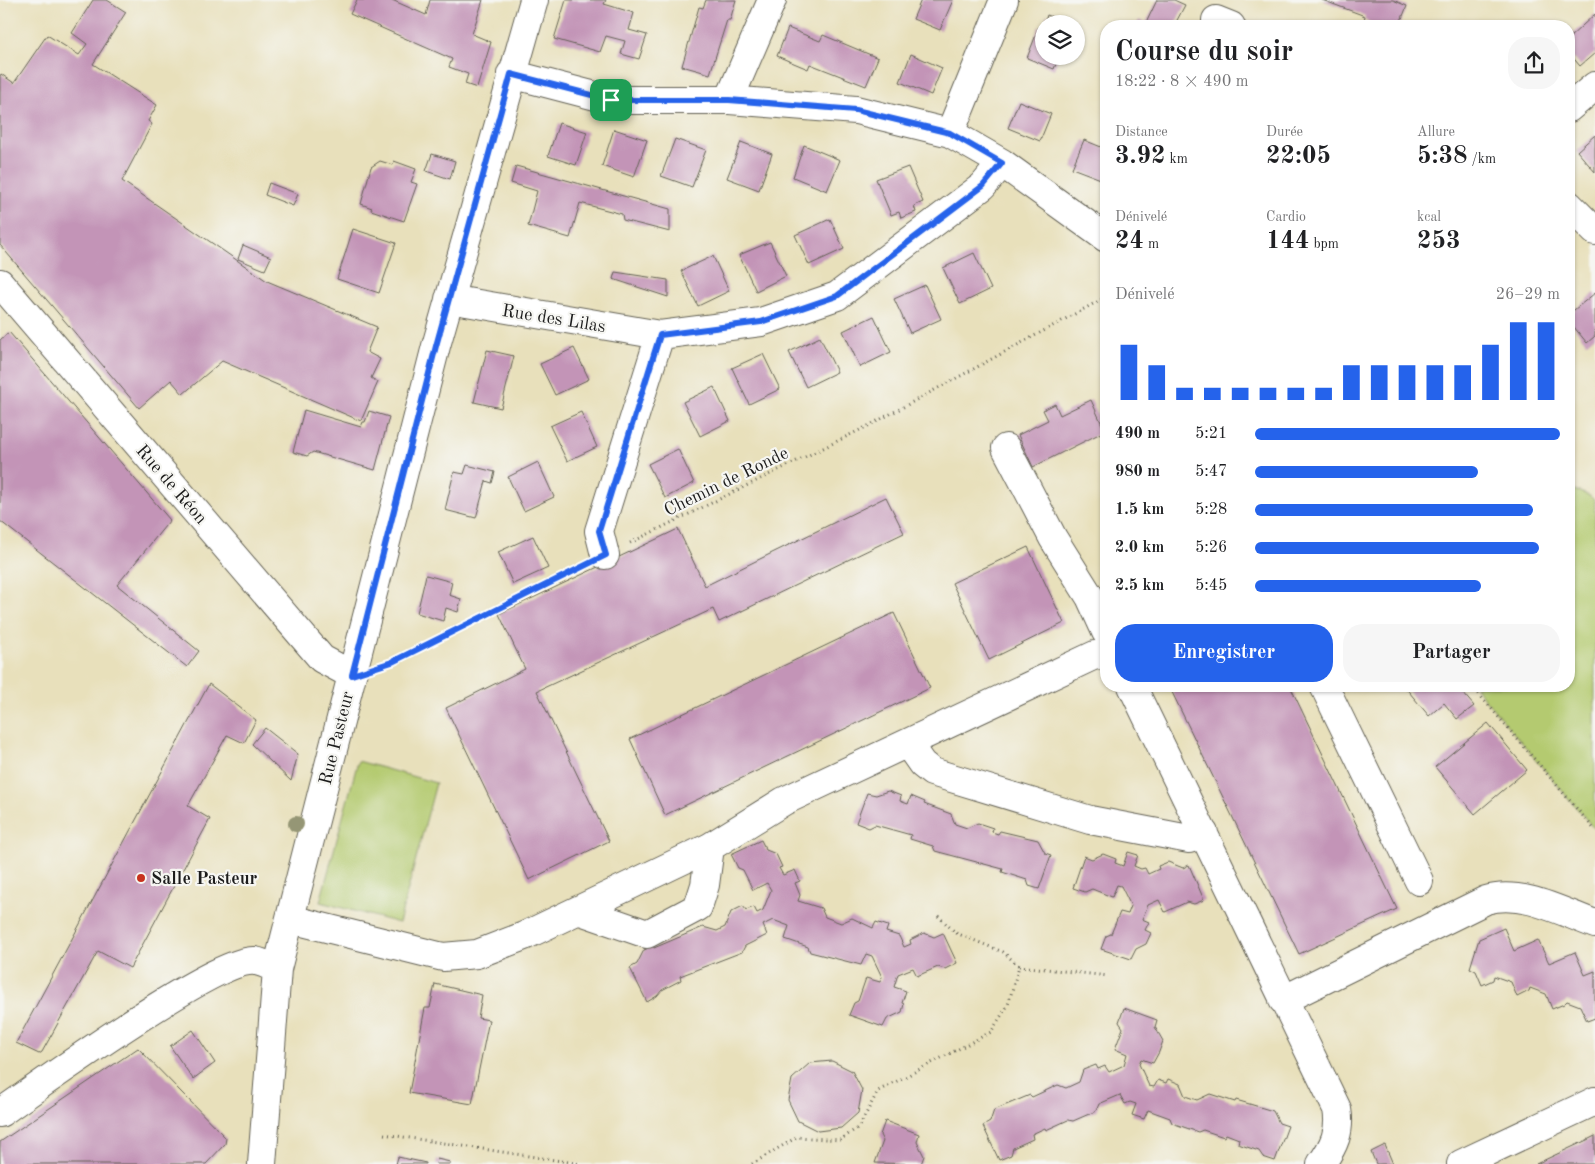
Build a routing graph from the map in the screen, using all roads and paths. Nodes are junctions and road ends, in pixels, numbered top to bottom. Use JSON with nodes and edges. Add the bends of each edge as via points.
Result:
{"nodes":[{"id":1,"x":534,"y":0,"type":"edge"},
{"id":2,"x":772,"y":0,"type":"edge"},
{"id":3,"x":1004,"y":0,"type":"edge"},
{"id":4,"x":511,"y":74,"type":"junction"},
{"id":5,"x":1595,"y":86,"type":"edge"},
{"id":6,"x":729,"y":100,"type":"junction"},
{"id":7,"x":1575,"y":103,"type":"edge"},
{"id":8,"x":950,"y":133,"type":"junction"},
{"id":9,"x":1002,"y":163,"type":"junction"},
{"id":10,"x":1575,"y":211,"type":"edge"},
{"id":11,"x":1595,"y":231,"type":"edge"},
{"id":12,"x":1100,"y":234,"type":"edge"},
{"id":13,"x":0,"y":283,"type":"edge"},
{"id":14,"x":449,"y":299,"type":"junction"},
{"id":15,"x":1100,"y":301,"type":"edge"},
{"id":16,"x":660,"y":335,"type":"junction"},
{"id":17,"x":1006,"y":448,"type":"dead end"},
{"id":18,"x":606,"y":555,"type":"junction"},
{"id":19,"x":1098,"y":593,"type":"edge"},
{"id":20,"x":1100,"y":655,"type":"edge"},
{"id":21,"x":352,"y":675,"type":"junction"},
{"id":22,"x":1135,"y":692,"type":"edge"},
{"id":23,"x":1327,"y":692,"type":"edge"},
{"id":24,"x":1477,"y":692,"type":"edge"},
{"id":25,"x":908,"y":744,"type":"junction"},
{"id":26,"x":1595,"y":830,"type":"edge"},
{"id":27,"x":1204,"y":833,"type":"junction"},
{"id":28,"x":710,"y":847,"type":"junction"},
{"id":29,"x":1419,"y":881,"type":"dead end"},
{"id":30,"x":578,"y":910,"type":"junction"},
{"id":31,"x":937,"y":915,"type":"dead end"},
{"id":32,"x":290,"y":920,"type":"junction"},
{"id":33,"x":1595,"y":924,"type":"edge"},
{"id":34,"x":1019,"y":966,"type":"junction"},
{"id":35,"x":277,"y":969,"type":"junction"},
{"id":36,"x":1108,"y":976,"type":"dead end"},
{"id":37,"x":1284,"y":1000,"type":"junction"},
{"id":38,"x":1595,"y":1101,"type":"edge"},
{"id":39,"x":0,"y":1113,"type":"edge"},
{"id":40,"x":384,"y":1134,"type":"dead end"},
{"id":41,"x":1476,"y":1161,"type":"edge"},
{"id":42,"x":262,"y":1164,"type":"edge"},
{"id":43,"x":581,"y":1164,"type":"edge"},
{"id":44,"x":752,"y":1164,"type":"edge"},
{"id":45,"x":1321,"y":1164,"type":"edge"}],
"edges":[{"from":1,"to":4,"type":"street","name":"Rue Pasteur"},
{"from":2,"to":6,"type":"street"},
{"from":3,"to":8,"type":"street"},
{"from":4,"to":6,"type":"street","via":[[611,100]]},
{"from":4,"to":14,"type":"street","name":"Rue Pasteur"},
{"from":5,"to":7,"type":"street"},
{"from":6,"to":8,"type":"street","via":[[856,110]]},
{"from":8,"to":9,"type":"street"},
{"from":9,"to":12,"type":"street"},
{"from":9,"to":16,"type":"street","name":"Rue des Lilas","via":[[983,186],[837,296],[761,322]]},
{"from":10,"to":11,"type":"street"},
{"from":13,"to":21,"type":"street","name":"Rue de Réon","via":[[322,660]]},
{"from":14,"to":16,"type":"street","name":"Rue des Lilas"},
{"from":14,"to":21,"type":"street","name":"Rue Pasteur"},
{"from":15,"to":18,"type":"path","name":"Chemin de Ronde","via":[[870,425]]},
{"from":16,"to":18,"type":"street","via":[[599,531]]},
{"from":17,"to":19,"type":"street","via":[[1053,538]]},
{"from":18,"to":21,"type":"path","name":"Chemin de Ronde","via":[[392,662]]},
{"from":20,"to":25,"type":"street","via":[[1095,655]]},
{"from":21,"to":32,"type":"street","name":"Rue Pasteur"},
{"from":22,"to":27,"type":"street"},
{"from":23,"to":29,"type":"street"},
{"from":24,"to":26,"type":"path"},
{"from":25,"to":27,"type":"street","via":[[932,772],[1080,818],[1189,839]]},
{"from":25,"to":28,"type":"street","via":[[784,801]]},
{"from":27,"to":37,"type":"street"},
{"from":28,"to":30,"type":"street"},
{"from":28,"to":30,"type":"street","via":[[706,885],[698,907],[648,934]]},
{"from":30,"to":32,"type":"street","via":[[477,954],[443,957]]},
{"from":31,"to":34,"type":"path","via":[[956,933],[1003,952]]},
{"from":32,"to":35,"type":"street","name":"Rue Pasteur"},
{"from":33,"to":37,"type":"street","via":[[1516,897],[1498,896]]},
{"from":34,"to":36,"type":"path"},
{"from":34,"to":44,"type":"path","via":[[1008,1005],[991,1032],[878,1091],[859,1127],[840,1140],[797,1137]]},
{"from":35,"to":39,"type":"street","via":[[255,961],[230,966],[148,1012]]},
{"from":35,"to":42,"type":"street","name":"Rue Pasteur"},
{"from":37,"to":45,"type":"street","via":[[1337,1109],[1340,1122],[1334,1145]]},
{"from":38,"to":41,"type":"street"},
{"from":40,"to":43,"type":"path"}]}
